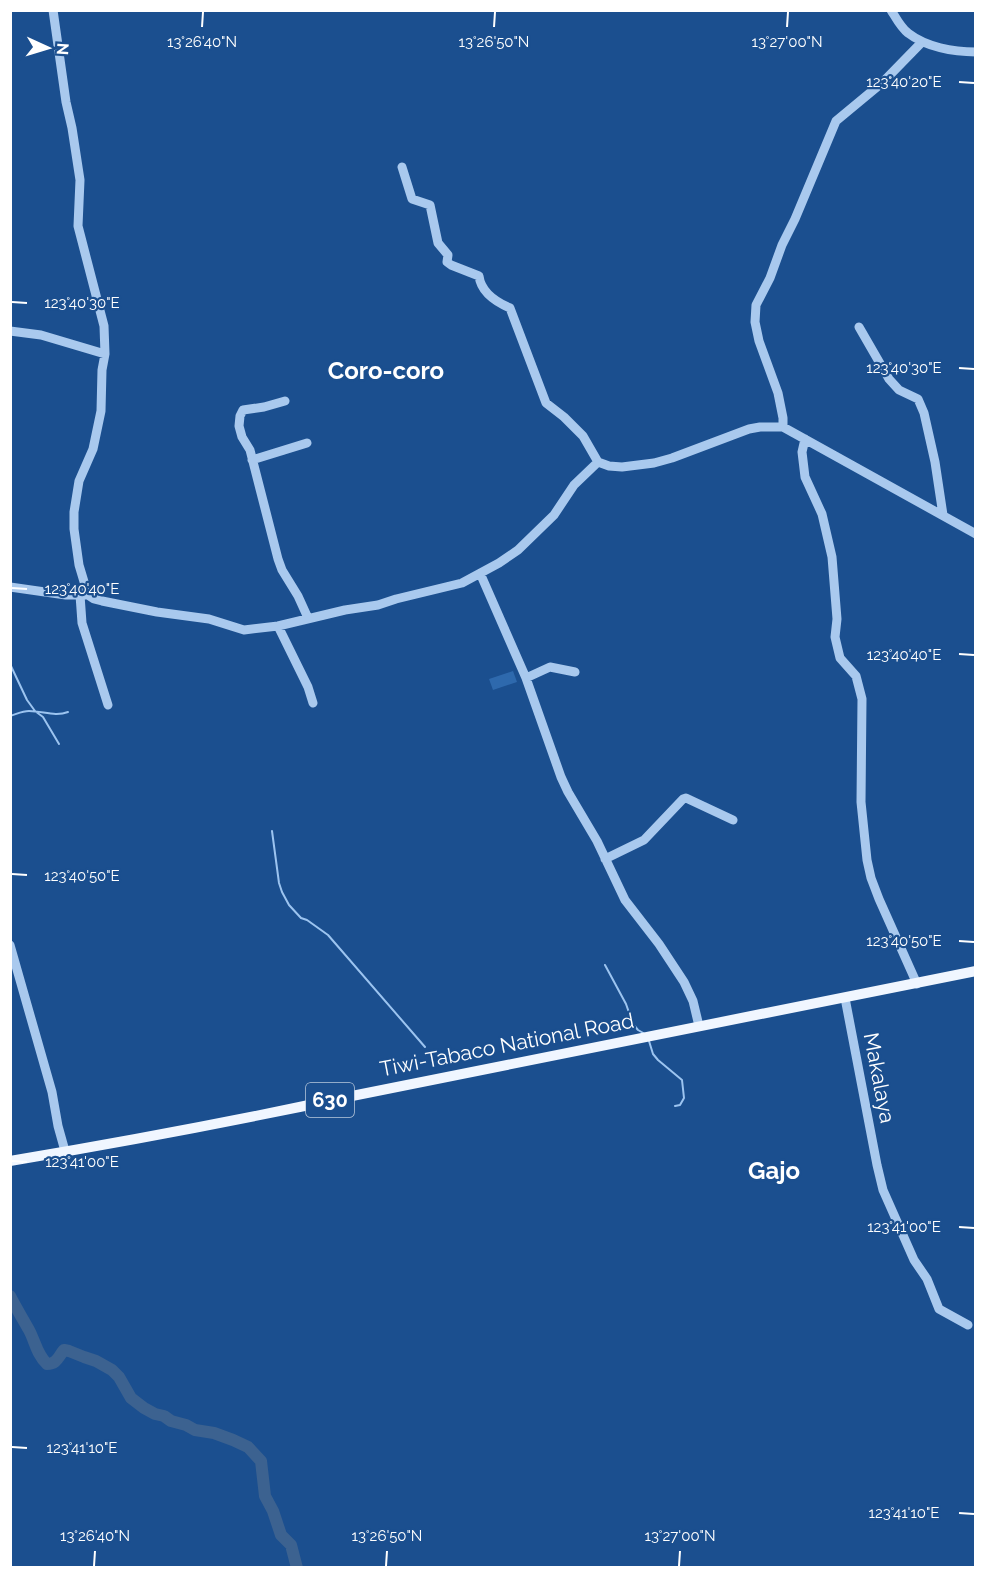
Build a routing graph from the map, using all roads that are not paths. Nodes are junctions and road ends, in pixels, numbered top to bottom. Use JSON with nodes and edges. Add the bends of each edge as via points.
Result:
{"nodes":[{"id":1,"x":53,"y":10,"type":"edge"},
{"id":2,"x":891,"y":10,"type":"edge"},
{"id":3,"x":922,"y":42,"type":"junction"},
{"id":4,"x":975,"y":52,"type":"edge"},
{"id":5,"x":402,"y":167,"type":"dead end"},
{"id":6,"x":858,"y":327,"type":"dead end"},
{"id":7,"x":10,"y":331,"type":"edge"},
{"id":8,"x":105,"y":354,"type":"junction"},
{"id":9,"x":285,"y":401,"type":"dead end"},
{"id":10,"x":783,"y":427,"type":"junction"},
{"id":11,"x":805,"y":439,"type":"junction"},
{"id":12,"x":308,"y":443,"type":"dead end"},
{"id":13,"x":252,"y":460,"type":"junction"},
{"id":14,"x":598,"y":462,"type":"junction"},
{"id":15,"x":943,"y":515,"type":"junction"},
{"id":16,"x":975,"y":534,"type":"edge"},
{"id":17,"x":480,"y":573,"type":"junction"},
{"id":18,"x":10,"y":587,"type":"edge"},
{"id":19,"x":84,"y":595,"type":"junction"},
{"id":20,"x":308,"y":618,"type":"junction"},
{"id":21,"x":278,"y":626,"type":"junction"},
{"id":22,"x":575,"y":672,"type":"dead end"},
{"id":23,"x":526,"y":678,"type":"junction"},
{"id":24,"x":314,"y":703,"type":"dead end"},
{"id":25,"x":108,"y":705,"type":"dead end"},
{"id":26,"x":733,"y":820,"type":"dead end"},
{"id":27,"x":605,"y":859,"type":"junction"},
{"id":28,"x":10,"y":945,"type":"edge"},
{"id":29,"x":975,"y":971,"type":"edge"},
{"id":30,"x":916,"y":984,"type":"junction"},
{"id":31,"x":844,"y":998,"type":"junction"},
{"id":32,"x":699,"y":1026,"type":"junction"},
{"id":33,"x":65,"y":1151,"type":"junction"},
{"id":34,"x":15,"y":1160,"type":"edge"},
{"id":35,"x":968,"y":1325,"type":"dead end"}],
"edges":[{"from":1,"to":8,"type":"street","via":[[80,180],[78,226],[104,326]]},
{"from":2,"to":3,"type":"street","via":[[906,32]]},
{"from":3,"to":4,"type":"street","via":[[958,52]]},
{"from":3,"to":10,"type":"street","via":[[883,82],[836,121],[756,305],[759,341],[778,393]]},
{"from":5,"to":14,"type":"street","via":[[412,199],[430,205],[438,243],[448,255],[447,261],[479,276],[480,284],[496,302],[510,308],[546,403],[583,436]]},
{"from":6,"to":15,"type":"street","via":[[889,379],[899,390],[918,399],[935,462]]},
{"from":7,"to":8,"type":"street","via":[[41,335]]},
{"from":8,"to":19,"type":"street","via":[[99,426],[79,481],[74,512]]},
{"from":9,"to":13,"type":"street","via":[[243,410],[239,426]]},
{"from":10,"to":11,"type":"street"},
{"from":10,"to":14,"type":"street","via":[[749,429],[654,463],[622,468]]},
{"from":11,"to":15,"type":"street"},
{"from":11,"to":30,"type":"street","via":[[805,477],[822,513],[832,557],[835,637],[840,658],[856,676],[862,699],[861,802],[867,860],[879,899]]},
{"from":12,"to":13,"type":"street"},
{"from":13,"to":20,"type":"street","via":[[278,559]]},
{"from":14,"to":17,"type":"street","via":[[574,485],[534,536]]},
{"from":15,"to":16,"type":"street"},
{"from":17,"to":20,"type":"street","via":[[462,583],[378,605]]},
{"from":17,"to":23,"type":"street"},
{"from":18,"to":19,"type":"street"},
{"from":19,"to":21,"type":"street","via":[[244,630]]},
{"from":19,"to":25,"type":"street","via":[[82,623]]},
{"from":20,"to":21,"type":"street"},
{"from":21,"to":24,"type":"street"},
{"from":22,"to":23,"type":"street","via":[[550,667]]},
{"from":23,"to":27,"type":"street","via":[[561,777]]},
{"from":26,"to":27,"type":"street","via":[[686,798],[644,840]]},
{"from":27,"to":32,"type":"street","via":[[625,900],[684,982]]},
{"from":28,"to":33,"type":"street"},
{"from":29,"to":30,"type":"main road","name":"Tiwi-Tabaco National Road","number":"630"},
{"from":30,"to":31,"type":"main road","name":"Tiwi-Tabaco National Road","number":"630"},
{"from":31,"to":32,"type":"main road","name":"Tiwi-Tabaco National Road","number":"630"},
{"from":31,"to":35,"type":"street","name":"Makalaya","via":[[883,1190],[939,1309]]},
{"from":32,"to":33,"type":"main road","name":"Tiwi-Tabaco National Road","number":"630","via":[[264,1115]]},
{"from":33,"to":34,"type":"main road","name":"Tiwi-Tabaco National Road","number":"630"}]}
